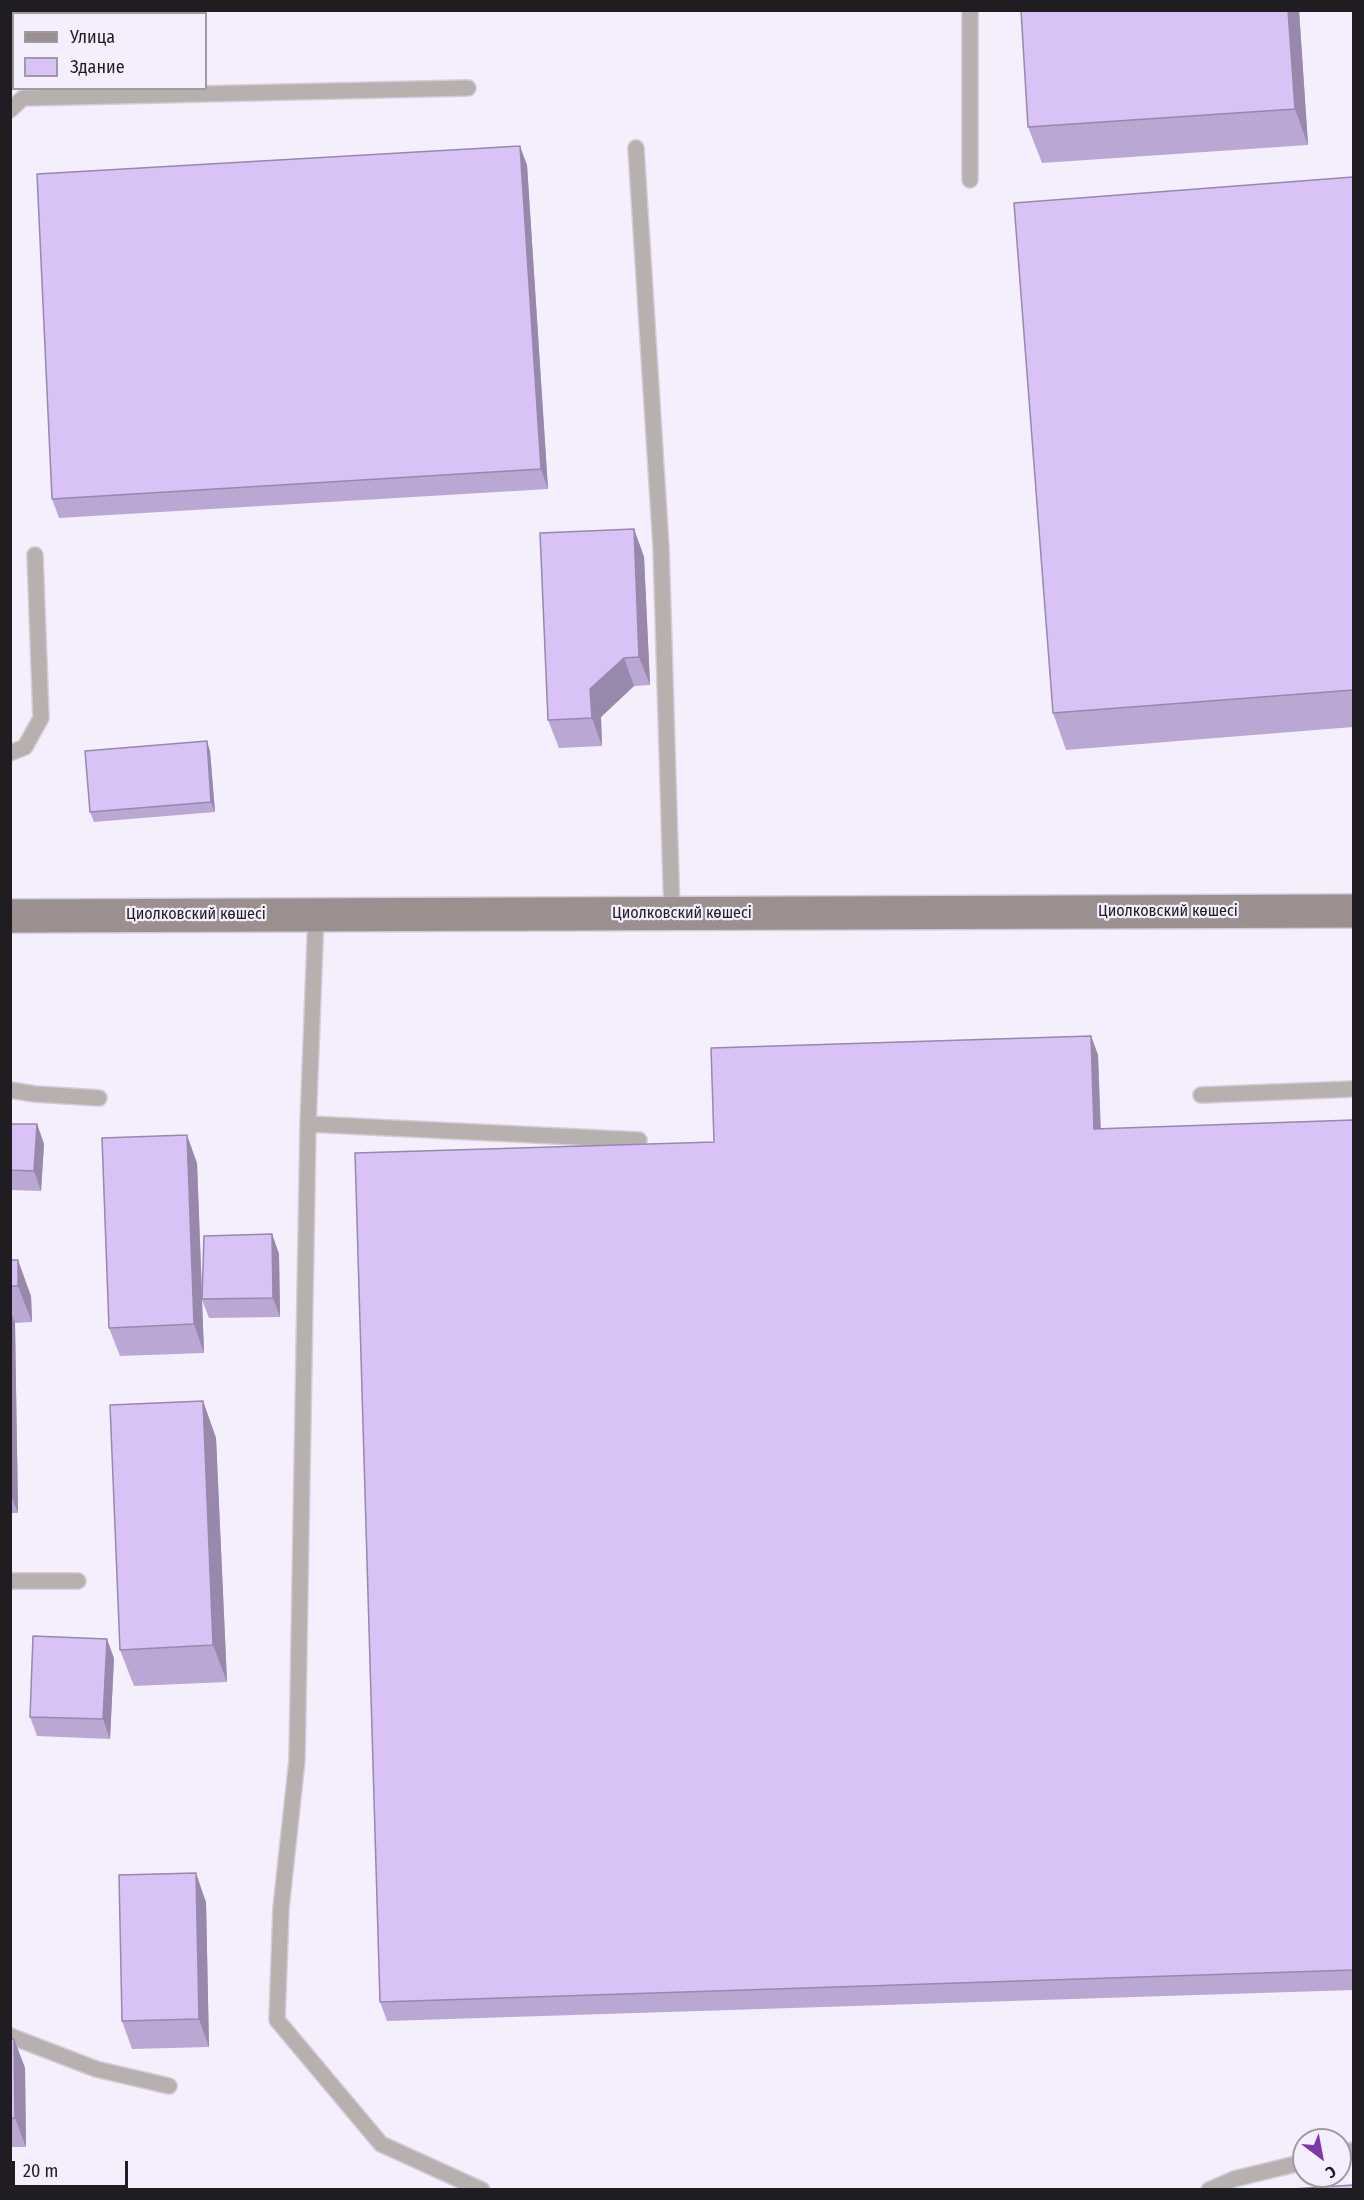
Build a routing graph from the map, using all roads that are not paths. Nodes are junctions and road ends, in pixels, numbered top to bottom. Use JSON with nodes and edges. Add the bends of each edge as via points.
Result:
{"nodes":[{"id":1,"x":970,"y":10,"type":"edge"},
{"id":2,"x":468,"y":88,"type":"dead end"},
{"id":3,"x":10,"y":110,"type":"edge"},
{"id":4,"x":636,"y":148,"type":"dead end"},
{"id":5,"x":970,"y":180,"type":"dead end"},
{"id":6,"x":35,"y":555,"type":"dead end"},
{"id":7,"x":10,"y":753,"type":"edge"},
{"id":8,"x":1353,"y":911,"type":"edge"},
{"id":9,"x":672,"y":914,"type":"junction"},
{"id":10,"x":316,"y":915,"type":"junction"},
{"id":11,"x":10,"y":916,"type":"edge"},
{"id":12,"x":1353,"y":1089,"type":"edge"},
{"id":13,"x":10,"y":1090,"type":"edge"},
{"id":14,"x":1201,"y":1095,"type":"dead end"},
{"id":15,"x":99,"y":1098,"type":"dead end"},
{"id":16,"x":308,"y":1124,"type":"junction"},
{"id":17,"x":639,"y":1140,"type":"dead end"},
{"id":18,"x":10,"y":1581,"type":"edge"},
{"id":19,"x":78,"y":1581,"type":"dead end"},
{"id":20,"x":10,"y":2036,"type":"edge"},
{"id":21,"x":169,"y":2086,"type":"dead end"},
{"id":22,"x":1292,"y":2165,"type":"edge"},
{"id":23,"x":482,"y":2190,"type":"edge"},
{"id":24,"x":1209,"y":2190,"type":"edge"}],
"edges":[{"from":1,"to":5,"type":"lane"},
{"from":2,"to":3,"type":"lane","via":[[23,99]]},
{"from":4,"to":9,"type":"lane","via":[[661,547]]},
{"from":6,"to":7,"type":"lane","via":[[41,718],[25,747]]},
{"from":8,"to":9,"type":"street","name":"Циолковский көшесі"},
{"from":9,"to":10,"type":"street","name":"Циолковский көшесі"},
{"from":10,"to":11,"type":"street","name":"Циолковский көшесі"},
{"from":10,"to":16,"type":"lane"},
{"from":12,"to":14,"type":"lane"},
{"from":13,"to":15,"type":"lane"},
{"from":16,"to":17,"type":"lane"},
{"from":16,"to":23,"type":"lane","via":[[297,1760],[281,1908],[277,2019],[381,2144]]},
{"from":18,"to":19,"type":"lane"},
{"from":20,"to":21,"type":"lane","via":[[96,2068]]},
{"from":22,"to":24,"type":"lane","via":[[1234,2179]]}]}
